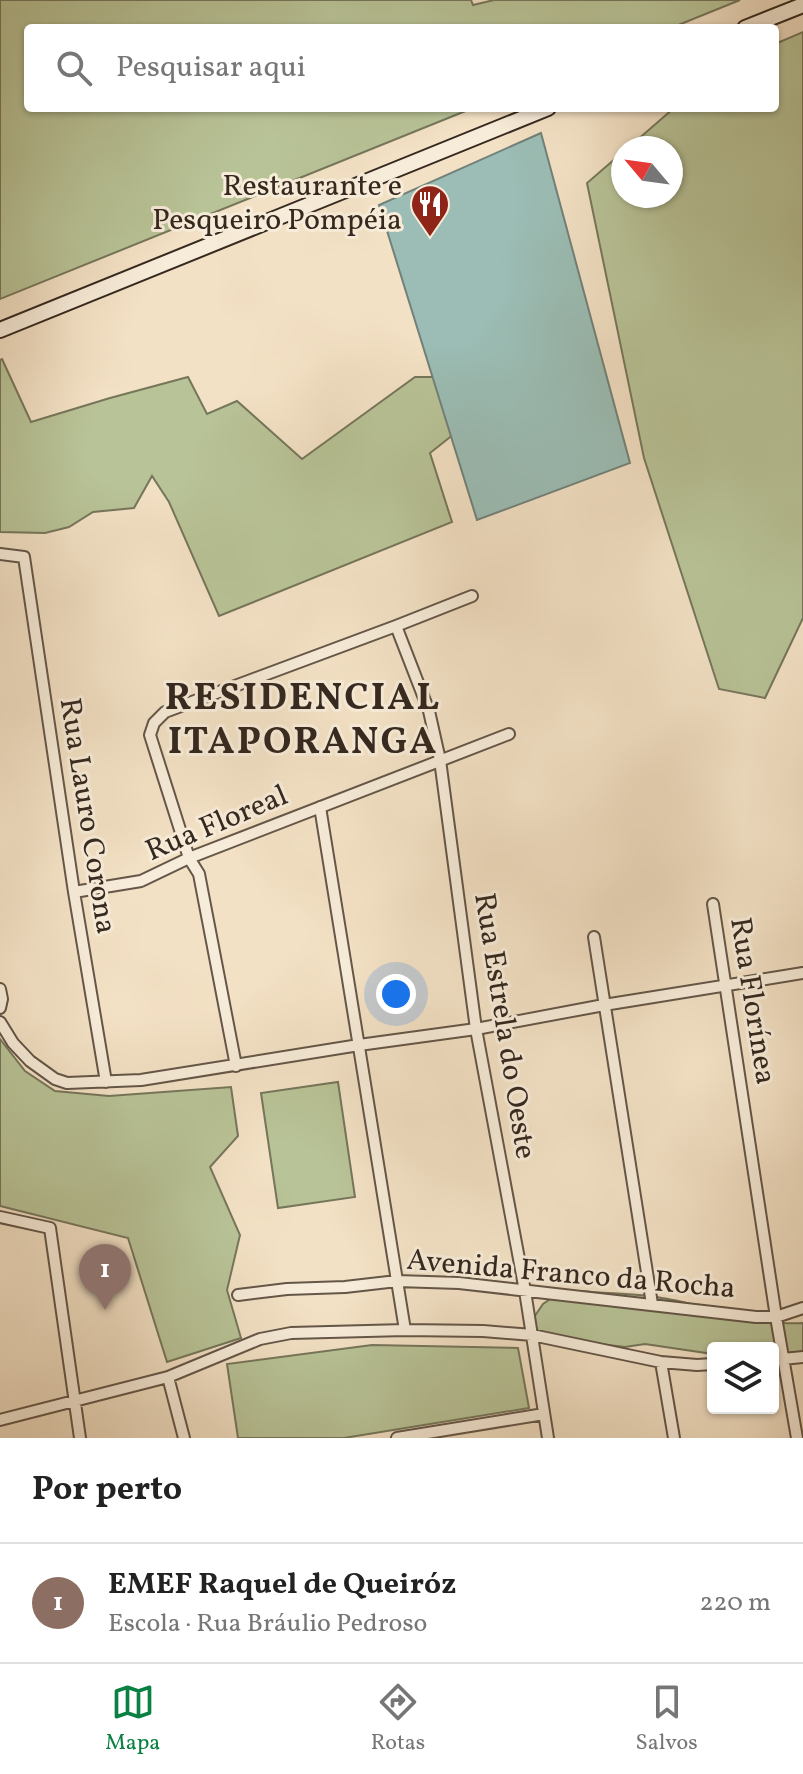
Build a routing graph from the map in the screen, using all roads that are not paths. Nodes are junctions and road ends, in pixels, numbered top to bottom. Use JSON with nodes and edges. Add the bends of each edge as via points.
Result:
{"nodes":[{"id":1,"x":803,"y":5,"type":"edge"},
{"id":2,"x":755,"y":24,"type":"edge"},
{"id":3,"x":538,"y":112,"type":"edge"},
{"id":4,"x":0,"y":331,"type":"edge"},
{"id":5,"x":0,"y":554,"type":"edge"},
{"id":6,"x":472,"y":596,"type":"dead end"},
{"id":7,"x":396,"y":626,"type":"junction"},
{"id":8,"x":509,"y":734,"type":"dead end"},
{"id":9,"x":440,"y":760,"type":"junction"},
{"id":10,"x":320,"y":807,"type":"junction"},
{"id":11,"x":189,"y":858,"type":"junction"},
{"id":12,"x":74,"y":892,"type":"junction"},
{"id":13,"x":713,"y":904,"type":"dead end"},
{"id":14,"x":594,"y":937,"type":"dead end"},
{"id":15,"x":803,"y":973,"type":"edge"},
{"id":16,"x":726,"y":986,"type":"junction"},
{"id":17,"x":0,"y":989,"type":"edge"},
{"id":18,"x":604,"y":1005,"type":"junction"},
{"id":19,"x":0,"y":1008,"type":"edge"},
{"id":20,"x":0,"y":1022,"type":"edge"},
{"id":21,"x":476,"y":1029,"type":"junction"},
{"id":22,"x":359,"y":1045,"type":"junction"},
{"id":23,"x":236,"y":1066,"type":"junction"},
{"id":24,"x":106,"y":1082,"type":"junction"},
{"id":25,"x":0,"y":1217,"type":"edge"},
{"id":26,"x":397,"y":1281,"type":"junction"},
{"id":27,"x":525,"y":1291,"type":"junction"},
{"id":28,"x":238,"y":1295,"type":"dead end"},
{"id":29,"x":652,"y":1304,"type":"junction"},
{"id":30,"x":803,"y":1308,"type":"edge"},
{"id":31,"x":776,"y":1317,"type":"junction"},
{"id":32,"x":405,"y":1330,"type":"junction"},
{"id":33,"x":532,"y":1335,"type":"junction"},
{"id":34,"x":777,"y":1342,"type":"edge"},
{"id":35,"x":803,"y":1357,"type":"edge"},
{"id":36,"x":779,"y":1360,"type":"edge"},
{"id":37,"x":661,"y":1362,"type":"junction"},
{"id":38,"x":707,"y":1364,"type":"edge"},
{"id":39,"x":779,"y":1364,"type":"edge"},
{"id":40,"x":168,"y":1377,"type":"junction"},
{"id":41,"x":74,"y":1401,"type":"junction"},
{"id":42,"x":544,"y":1414,"type":"junction"},
{"id":43,"x":0,"y":1420,"type":"edge"},
{"id":44,"x":422,"y":1436,"type":"edge"},
{"id":45,"x":80,"y":1438,"type":"edge"},
{"id":46,"x":184,"y":1438,"type":"edge"},
{"id":47,"x":397,"y":1438,"type":"edge"},
{"id":48,"x":548,"y":1438,"type":"edge"},
{"id":49,"x":674,"y":1438,"type":"edge"},
{"id":50,"x":797,"y":1438,"type":"edge"}],
"edges":[{"from":1,"to":2,"type":"main road"},
{"from":3,"to":4,"type":"main road"},
{"from":5,"to":12,"type":"street","name":"Rua Lauro Corona","via":[[24,557]]},
{"from":6,"to":7,"type":"street"},
{"from":7,"to":9,"type":"street","name":"Rua Estrela do Oeste","via":[[429,711]]},
{"from":7,"to":11,"type":"street","via":[[165,712],[154,723],[150,735]]},
{"from":8,"to":9,"type":"street","name":"Rua Floreal"},
{"from":9,"to":10,"type":"street","name":"Rua Floreal"},
{"from":9,"to":21,"type":"street","name":"Rua Estrela do Oeste"},
{"from":10,"to":11,"type":"street","name":"Rua Floreal"},
{"from":10,"to":22,"type":"street"},
{"from":11,"to":12,"type":"street","name":"Rua Floreal","via":[[141,881]]},
{"from":11,"to":23,"type":"street","via":[[199,874]]},
{"from":12,"to":24,"type":"street","name":"Rua Lauro Corona"},
{"from":13,"to":16,"type":"street","name":"Rua Florínea"},
{"from":14,"to":18,"type":"street"},
{"from":15,"to":16,"type":"street"},
{"from":16,"to":18,"type":"street"},
{"from":16,"to":31,"type":"street","name":"Rua Florínea"},
{"from":17,"to":19,"type":"street"},
{"from":18,"to":21,"type":"street"},
{"from":18,"to":29,"type":"street"},
{"from":20,"to":24,"type":"street","via":[[30,1061],[55,1079]]},
{"from":21,"to":22,"type":"street"},
{"from":21,"to":27,"type":"street","name":"Rua Estrela do Oeste"},
{"from":22,"to":23,"type":"street"},
{"from":22,"to":26,"type":"street"},
{"from":23,"to":24,"type":"street"},
{"from":25,"to":41,"type":"street","via":[[50,1228]]},
{"from":26,"to":27,"type":"street","name":"Avenida Franco da Rocha"},
{"from":26,"to":28,"type":"street","name":"Avenida Franco da Rocha"},
{"from":26,"to":32,"type":"street"},
{"from":27,"to":29,"type":"street","name":"Avenida Franco da Rocha"},
{"from":27,"to":33,"type":"street","name":"Rua Estrela do Oeste"},
{"from":29,"to":31,"type":"street","name":"Avenida Franco da Rocha"},
{"from":30,"to":31,"type":"street","name":"Avenida Franco da Rocha"},
{"from":31,"to":34,"type":"street","name":"Rua Florínea"},
{"from":32,"to":33,"type":"street"},
{"from":32,"to":40,"type":"street","via":[[291,1333],[260,1339]]},
{"from":33,"to":37,"type":"street"},
{"from":33,"to":42,"type":"street","name":"Rua Estrela do Oeste"},
{"from":35,"to":36,"type":"street"},
{"from":37,"to":38,"type":"street"},
{"from":37,"to":49,"type":"street"},
{"from":39,"to":50,"type":"street","name":"Rua Florínea"},
{"from":40,"to":41,"type":"street"},
{"from":40,"to":46,"type":"street"},
{"from":41,"to":43,"type":"street"},
{"from":41,"to":45,"type":"street"},
{"from":42,"to":44,"type":"street"},
{"from":42,"to":48,"type":"street","name":"Rua Estrela do Oeste"},
{"from":44,"to":47,"type":"street"}]}
